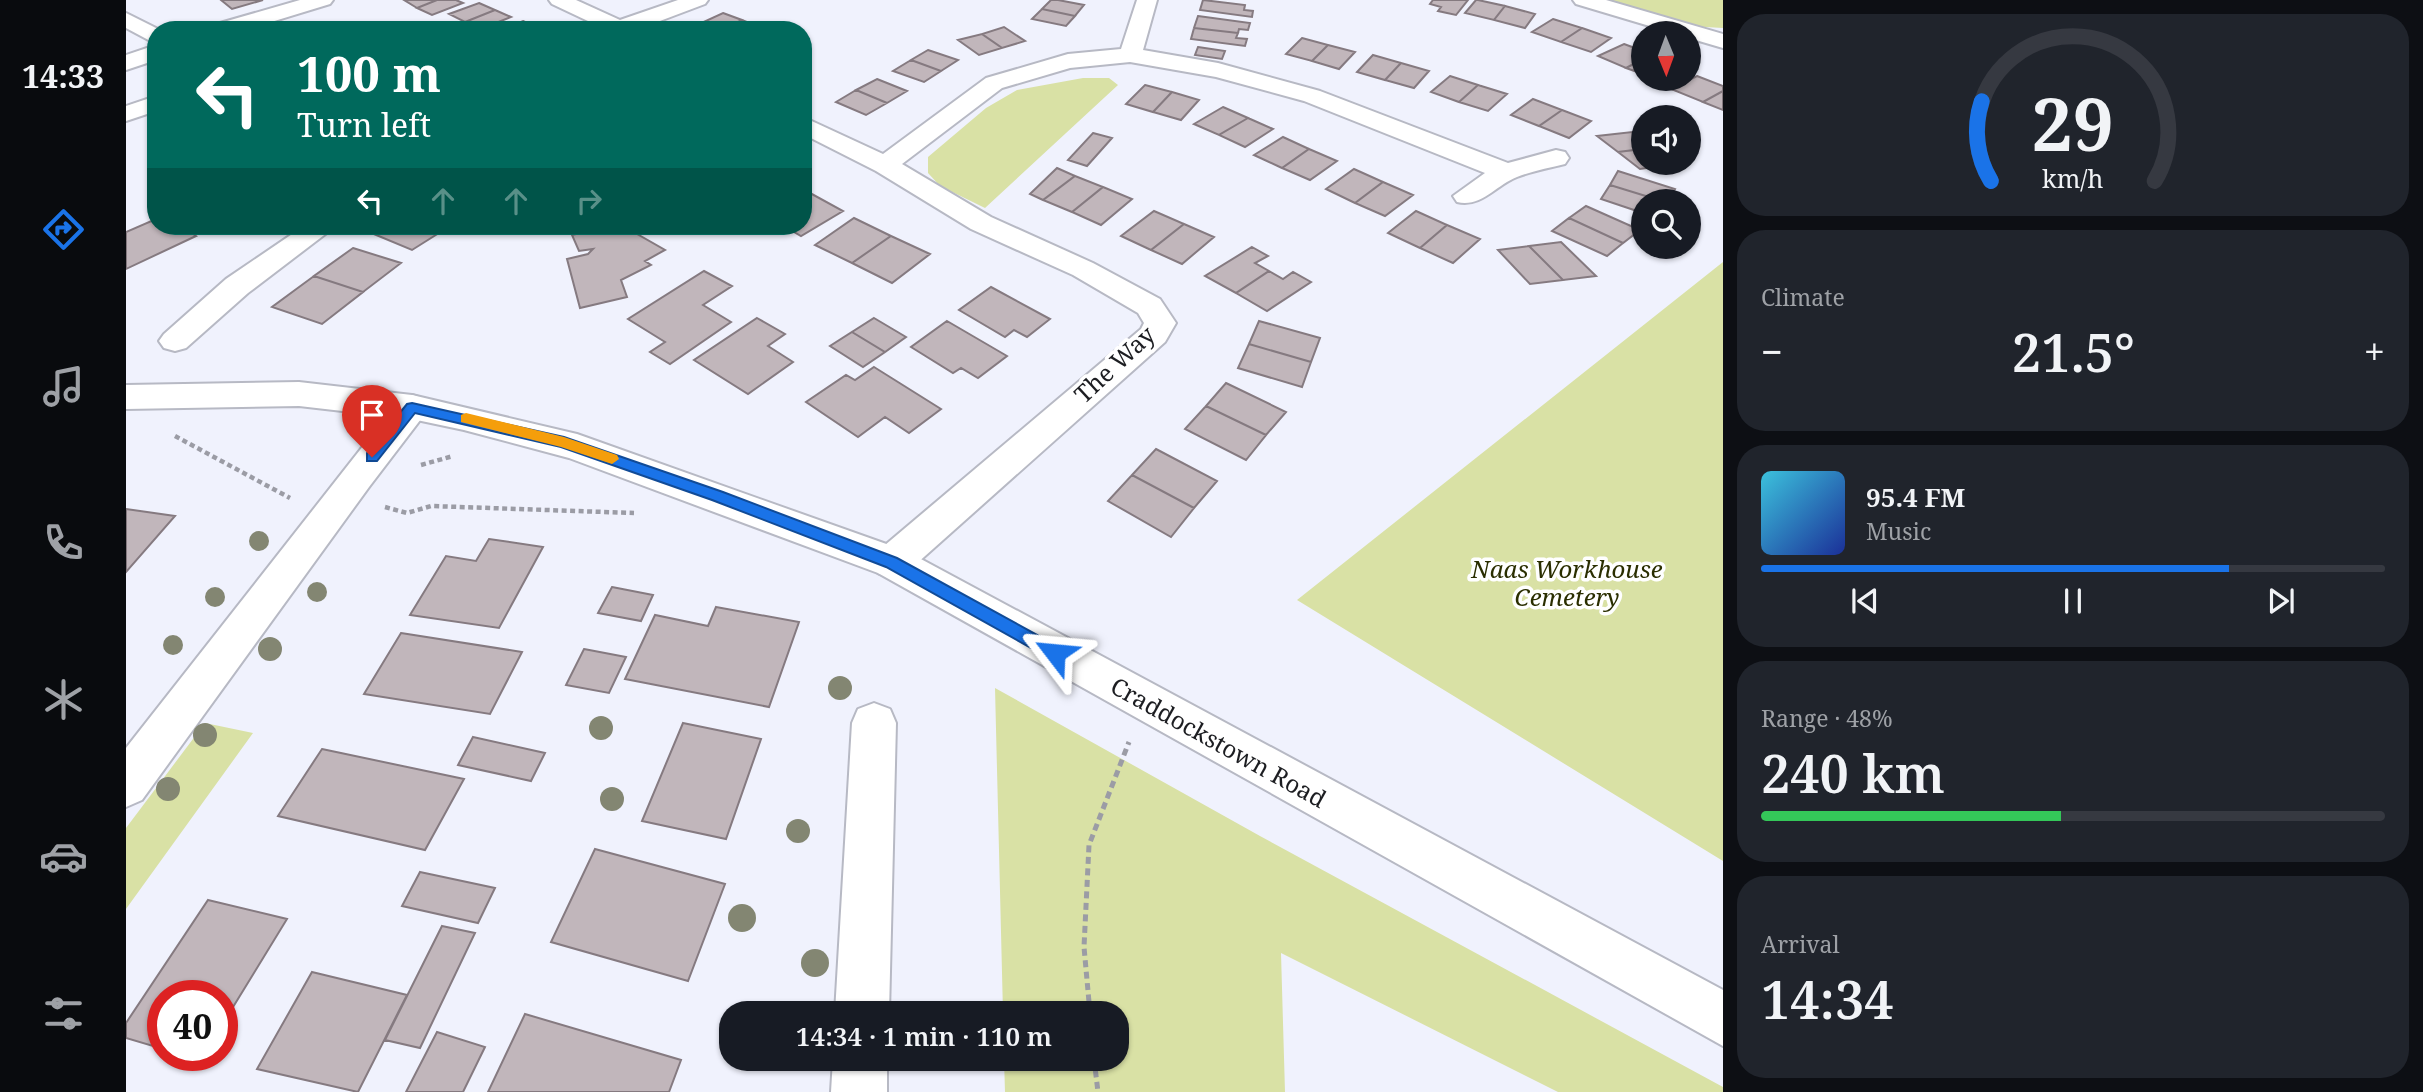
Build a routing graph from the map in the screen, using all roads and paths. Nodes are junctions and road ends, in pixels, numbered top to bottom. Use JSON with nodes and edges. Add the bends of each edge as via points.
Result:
{"nodes":[{"id":1,"x":323,"y":0,"type":"edge"},
{"id":2,"x":559,"y":0,"type":"edge"},
{"id":3,"x":698,"y":0,"type":"edge"},
{"id":4,"x":1147,"y":0,"type":"edge"},
{"id":5,"x":1583,"y":0,"type":"edge"},
{"id":6,"x":126,"y":19,"type":"edge"},
{"id":7,"x":252,"y":21,"type":"edge"},
{"id":8,"x":605,"y":21,"type":"edge"},
{"id":9,"x":643,"y":21,"type":"edge"},
{"id":10,"x":147,"y":32,"type":"edge"},
{"id":11,"x":1723,"y":41,"type":"edge"},
{"id":12,"x":147,"y":55,"type":"edge"},
{"id":13,"x":1130,"y":55,"type":"junction"},
{"id":14,"x":126,"y":63,"type":"edge"},
{"id":15,"x":147,"y":106,"type":"edge"},
{"id":16,"x":126,"y":114,"type":"edge"},
{"id":17,"x":812,"y":128,"type":"edge"},
{"id":18,"x":1556,"y":158,"type":"dead end"},
{"id":19,"x":885,"y":165,"type":"junction"},
{"id":20,"x":1506,"y":172,"type":"junction"},
{"id":21,"x":1467,"y":196,"type":"dead end"},
{"id":22,"x":309,"y":235,"type":"edge"},
{"id":23,"x":174,"y":341,"type":"dead end"},
{"id":24,"x":126,"y":397,"type":"edge"},
{"id":25,"x":412,"y":408,"type":"junction"},
{"id":26,"x":169,"y":432,"type":"dead end"},
{"id":27,"x":466,"y":453,"type":"dead end"},
{"id":28,"x":411,"y":471,"type":"dead end"},
{"id":29,"x":299,"y":495,"type":"dead end"},
{"id":30,"x":373,"y":503,"type":"dead end"},
{"id":31,"x":639,"y":513,"type":"dead end"},
{"id":32,"x":892,"y":562,"type":"junction"},
{"id":33,"x":874,"y":723,"type":"dead end"},
{"id":34,"x":1130,"y":740,"type":"dead end"},
{"id":35,"x":126,"y":785,"type":"edge"},
{"id":36,"x":862,"y":1001,"type":"edge"},
{"id":37,"x":1089,"y":1001,"type":"edge"},
{"id":38,"x":1723,"y":1019,"type":"edge"},
{"id":39,"x":860,"y":1071,"type":"edge"},
{"id":40,"x":1095,"y":1071,"type":"edge"},
{"id":41,"x":859,"y":1092,"type":"edge"},
{"id":42,"x":1098,"y":1092,"type":"edge"}],
"edges":[{"from":1,"to":7,"type":"street"},
{"from":2,"to":8,"type":"street"},
{"from":3,"to":9,"type":"street"},
{"from":4,"to":13,"type":"street"},
{"from":5,"to":11,"type":"street"},
{"from":6,"to":10,"type":"street"},
{"from":12,"to":14,"type":"street"},
{"from":13,"to":19,"type":"street","via":[[1068,61],[994,83]]},
{"from":13,"to":20,"type":"street","via":[[1218,70],[1312,96]]},
{"from":15,"to":16,"type":"street"},
{"from":17,"to":19,"type":"street","name":"The Way"},
{"from":18,"to":20,"type":"street"},
{"from":19,"to":32,"type":"street","name":"The Way","via":[[981,223],[1083,269],[1149,306],[1160,323],[1154,335]]},
{"from":20,"to":21,"type":"street"},
{"from":22,"to":23,"type":"street","via":[[237,286]]},
{"from":24,"to":25,"type":"street","name":"Craddockstown Road","via":[[299,394]]},
{"from":25,"to":32,"type":"street","name":"Craddockstown Road","via":[[577,447]]},
{"from":25,"to":35,"type":"street"},
{"from":26,"to":29,"type":"path","via":[[289,498]]},
{"from":27,"to":28,"type":"path"},
{"from":30,"to":31,"type":"path","via":[[407,513],[431,506]]},
{"from":32,"to":38,"type":"street","name":"Craddockstown Road"},
{"from":33,"to":36,"type":"street"},
{"from":34,"to":37,"type":"path","via":[[1089,845],[1084,947]]},
{"from":39,"to":41,"type":"street"},
{"from":40,"to":42,"type":"path"}]}
